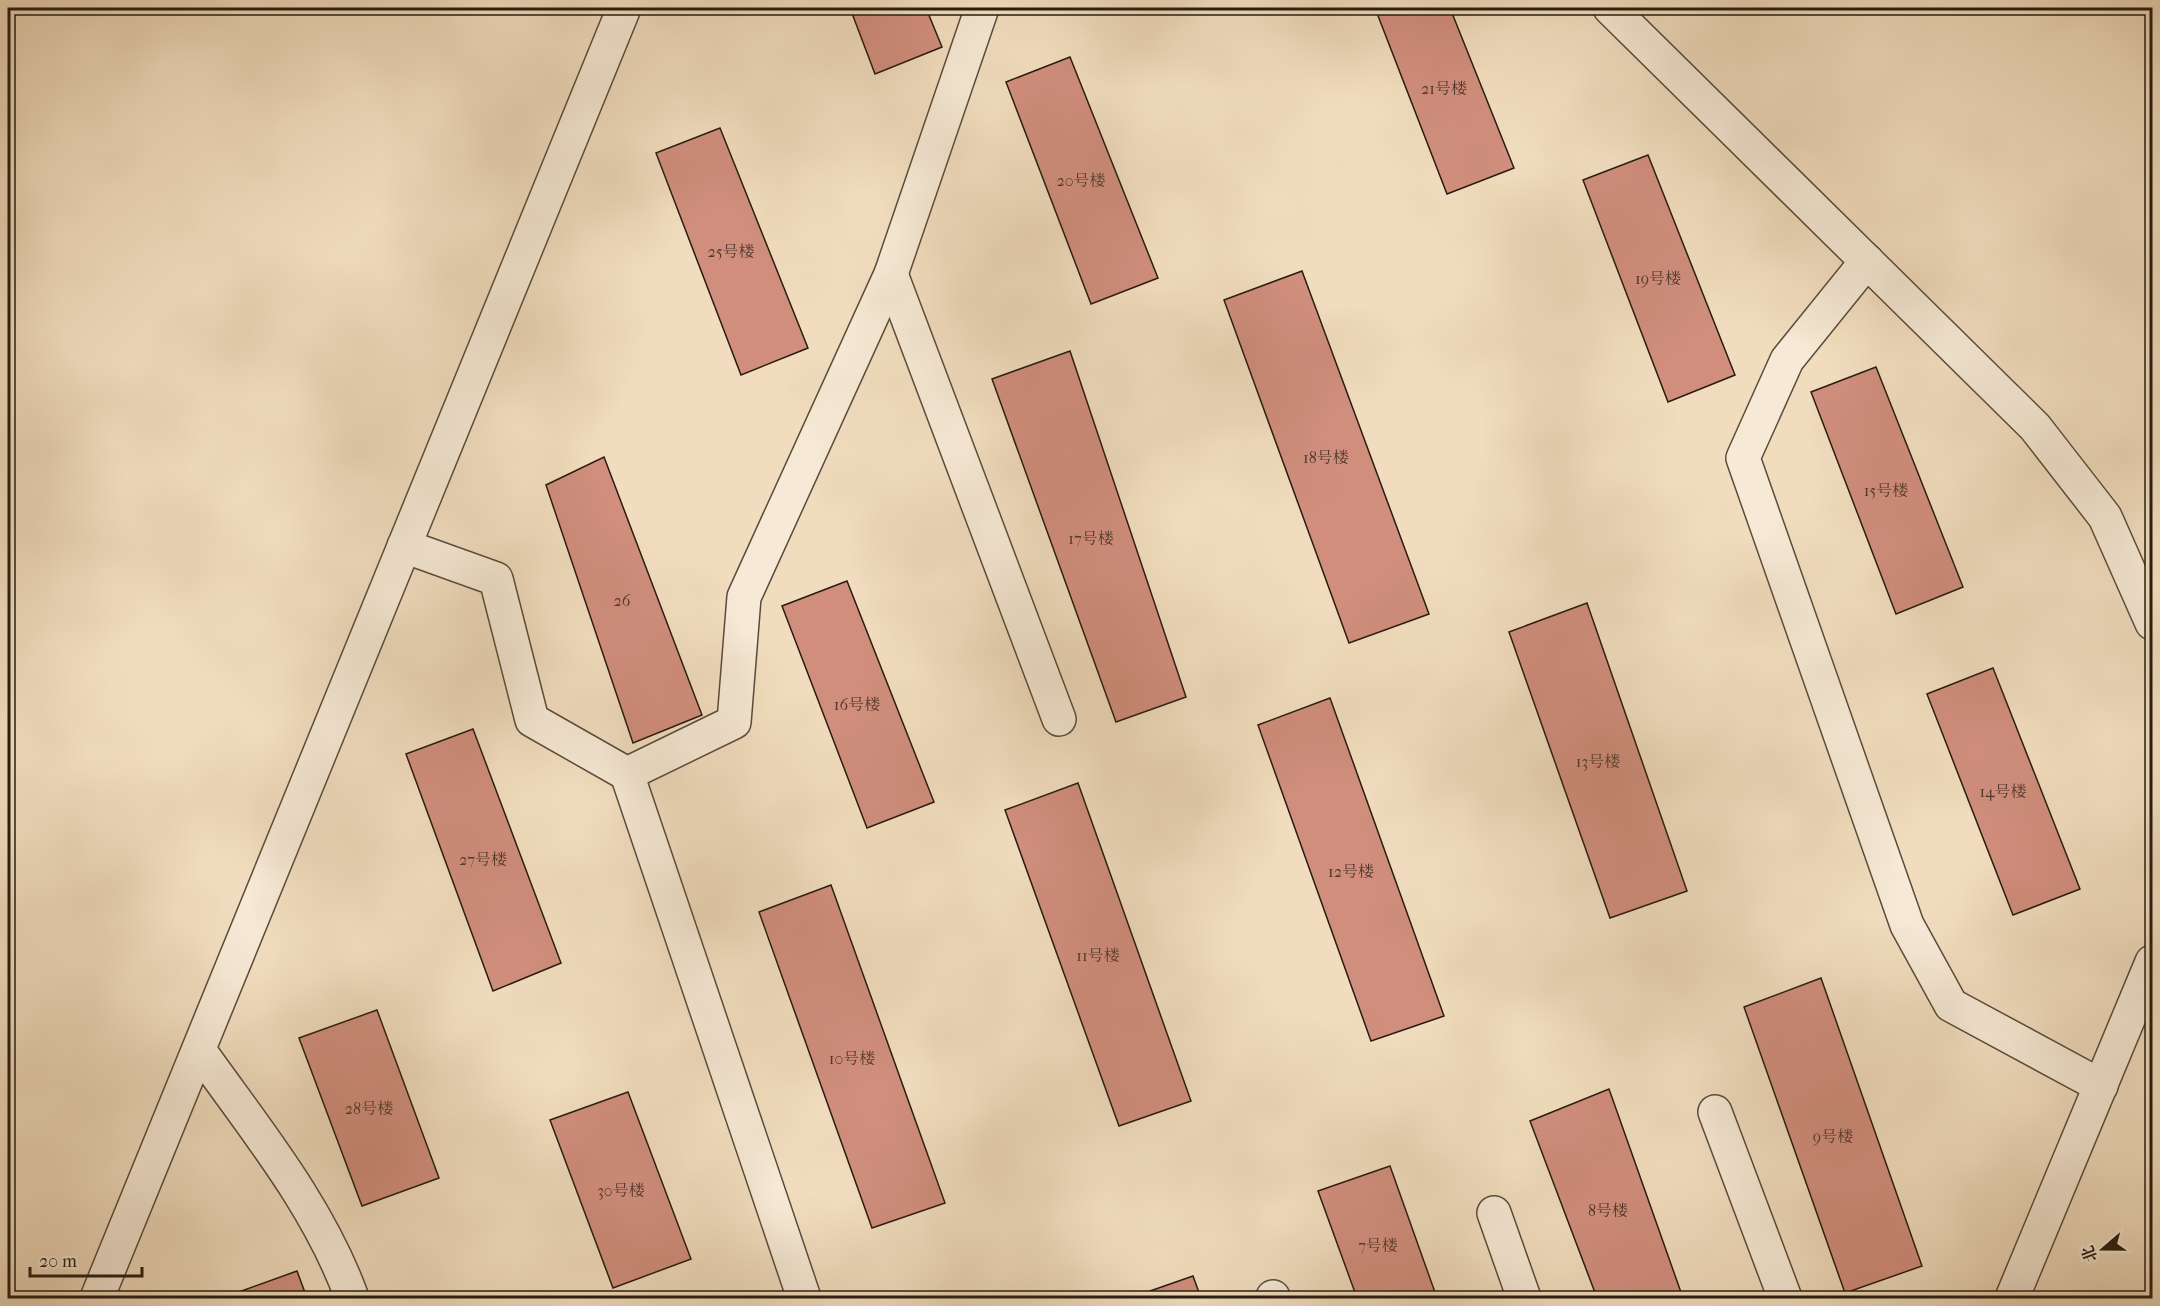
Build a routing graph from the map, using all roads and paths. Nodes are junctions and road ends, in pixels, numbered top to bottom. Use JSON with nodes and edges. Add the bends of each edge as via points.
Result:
{"nodes":[{"id":1,"x":624,"y":8,"type":"edge"},
{"id":2,"x":982,"y":8,"type":"edge"},
{"id":3,"x":1610,"y":8,"type":"edge"},
{"id":4,"x":1867,"y":261,"type":"junction"},
{"id":5,"x":891,"y":274,"type":"junction"},
{"id":6,"x":404,"y":546,"type":"junction"},
{"id":7,"x":2152,"y":623,"type":"edge"},
{"id":8,"x":1059,"y":719,"type":"dead end"},
{"id":9,"x":627,"y":774,"type":"junction"},
{"id":10,"x":2152,"y":962,"type":"edge"},
{"id":11,"x":199,"y":1050,"type":"junction"},
{"id":12,"x":2101,"y":1086,"type":"junction"},
{"id":13,"x":1715,"y":1113,"type":"dead end"},
{"id":14,"x":1494,"y":1213,"type":"dead end"},
{"id":15,"x":97,"y":1299,"type":"edge"},
{"id":16,"x":352,"y":1299,"type":"edge"},
{"id":17,"x":804,"y":1299,"type":"edge"},
{"id":18,"x":1524,"y":1299,"type":"edge"},
{"id":19,"x":1785,"y":1299,"type":"edge"},
{"id":20,"x":2012,"y":1299,"type":"edge"}],
"edges":[{"from":1,"to":6,"type":"street"},
{"from":2,"to":5,"type":"street"},
{"from":3,"to":4,"type":"street"},
{"from":4,"to":7,"type":"street","via":[[2035,427],[2105,517]]},
{"from":4,"to":12,"type":"street","via":[[1787,360],[1743,458],[1907,925],[1951,1005]]},
{"from":5,"to":8,"type":"street"},
{"from":5,"to":9,"type":"street","via":[[744,597],[734,722]]},
{"from":6,"to":9,"type":"street","via":[[496,579],[532,720]]},
{"from":6,"to":11,"type":"street"},
{"from":9,"to":17,"type":"street"},
{"from":10,"to":12,"type":"street"},
{"from":11,"to":15,"type":"street"},
{"from":11,"to":16,"type":"street","via":[[313,1213]]},
{"from":12,"to":20,"type":"street"},
{"from":13,"to":19,"type":"street"},
{"from":14,"to":18,"type":"street"}]}
